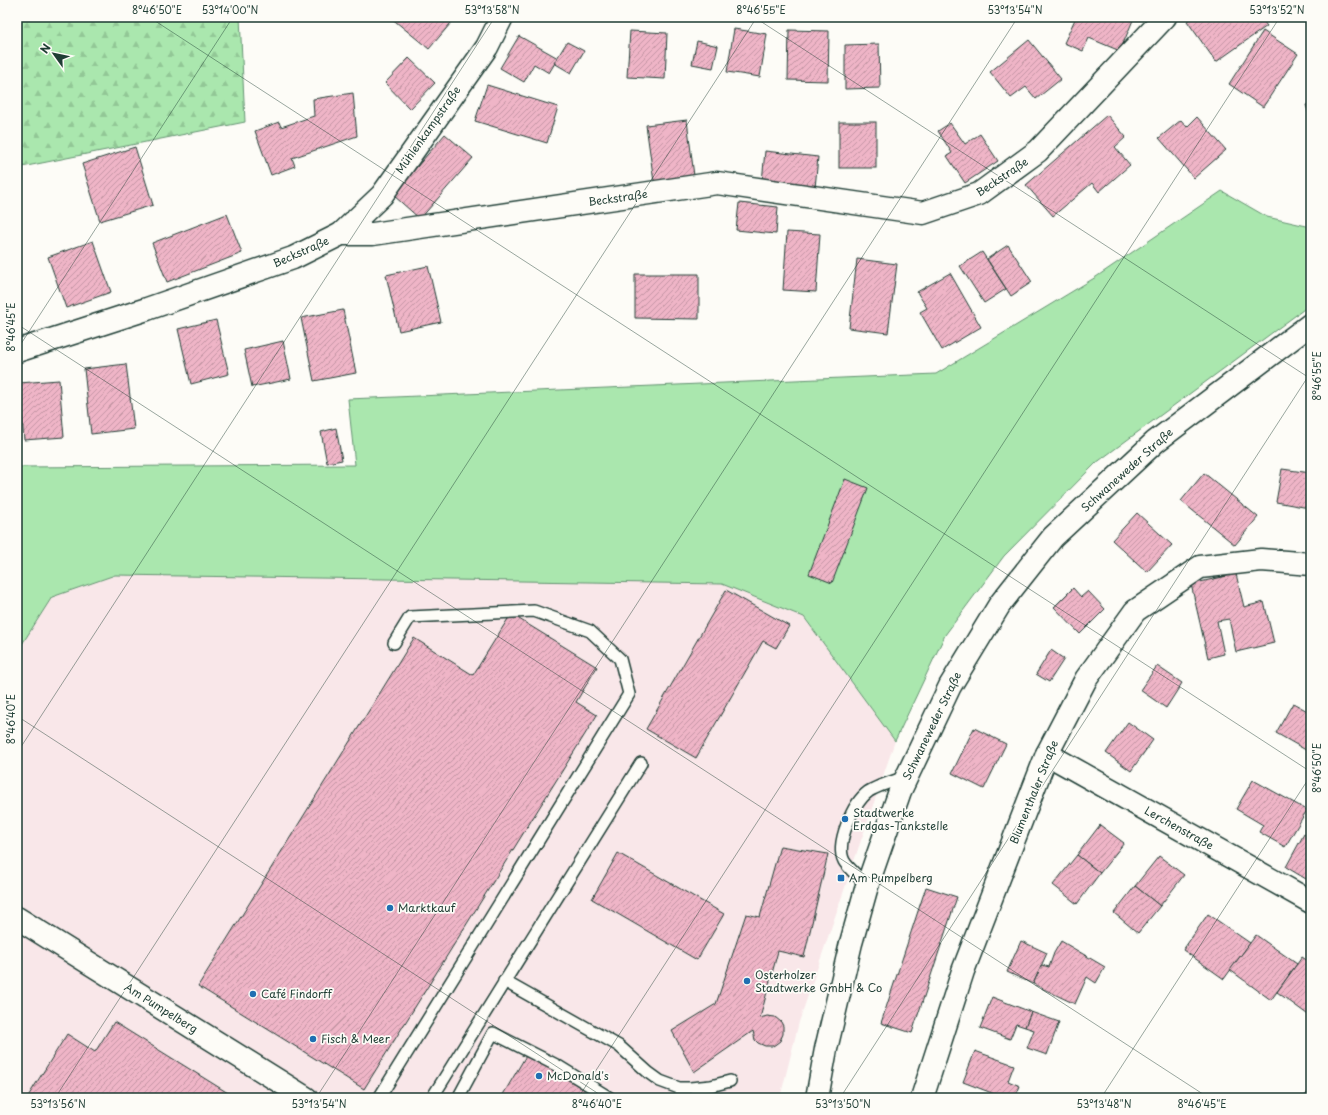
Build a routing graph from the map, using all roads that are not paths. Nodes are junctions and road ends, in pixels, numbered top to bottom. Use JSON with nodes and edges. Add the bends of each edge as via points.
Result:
{"nodes":[{"id":1,"x":502,"y":17,"type":"edge"},
{"id":2,"x":1165,"y":17,"type":"edge"},
{"id":3,"x":342,"y":234,"type":"junction"},
{"id":4,"x":1311,"y":324,"type":"edge"},
{"id":5,"x":17,"y":351,"type":"edge"},
{"id":6,"x":1311,"y":564,"type":"edge"},
{"id":7,"x":394,"y":643,"type":"dead end"},
{"id":8,"x":1047,"y":754,"type":"junction"},
{"id":9,"x":641,"y":763,"type":"dead end"},
{"id":10,"x":907,"y":776,"type":"junction"},
{"id":11,"x":867,"y":886,"type":"junction"},
{"id":12,"x":1311,"y":902,"type":"edge"},
{"id":13,"x":17,"y":918,"type":"edge"},
{"id":14,"x":504,"y":981,"type":"junction"},
{"id":15,"x":730,"y":1080,"type":"dead end"},
{"id":16,"x":306,"y":1098,"type":"edge"},
{"id":17,"x":379,"y":1098,"type":"edge"},
{"id":18,"x":432,"y":1098,"type":"edge"},
{"id":19,"x":458,"y":1098,"type":"edge"},
{"id":20,"x":610,"y":1098,"type":"edge"},
{"id":21,"x":817,"y":1098,"type":"edge"},
{"id":22,"x":922,"y":1098,"type":"edge"}],
"edges":[{"from":1,"to":3,"type":"street","name":"Mühlenkampstraße","via":[[486,47],[382,195]]},
{"from":2,"to":3,"type":"street","name":"Beckstraße","via":[[1038,151],[979,194],[923,213],[717,183],[373,234]]},
{"from":3,"to":5,"type":"street","name":"Beckstraße","via":[[293,258],[147,310]]},
{"from":4,"to":10,"type":"street","name":"Schwaneweder Straße","via":[[1155,442],[1053,537],[1000,604],[950,686]]},
{"from":6,"to":8,"type":"street","name":"Blumenthaler Straße","via":[[1262,560],[1200,567],[1135,611],[1086,679]]},
{"from":7,"to":17,"type":"lane","via":[[410,616],[534,611],[590,631],[620,659],[629,694]]},
{"from":8,"to":12,"type":"street","name":"Lerchenstraße"},
{"from":8,"to":22,"type":"street","name":"Blumenthaler Straße","via":[[962,971]]},
{"from":9,"to":14,"type":"lane"},
{"from":10,"to":11,"type":"street","name":"Schwaneweder Straße"},
{"from":10,"to":11,"type":"lane","via":[[868,792],[856,804],[848,823],[841,847],[844,862]]},
{"from":11,"to":21,"type":"street","name":"Schwaneweder Straße","via":[[851,943]]},
{"from":13,"to":16,"type":"street","name":"Am Pumpelberg"},
{"from":14,"to":15,"type":"lane","via":[[619,1046],[660,1081],[679,1088],[690,1088],[711,1086]]},
{"from":14,"to":18,"type":"lane"},
{"from":19,"to":20,"type":"lane","via":[[493,1033],[558,1066]]}]}
